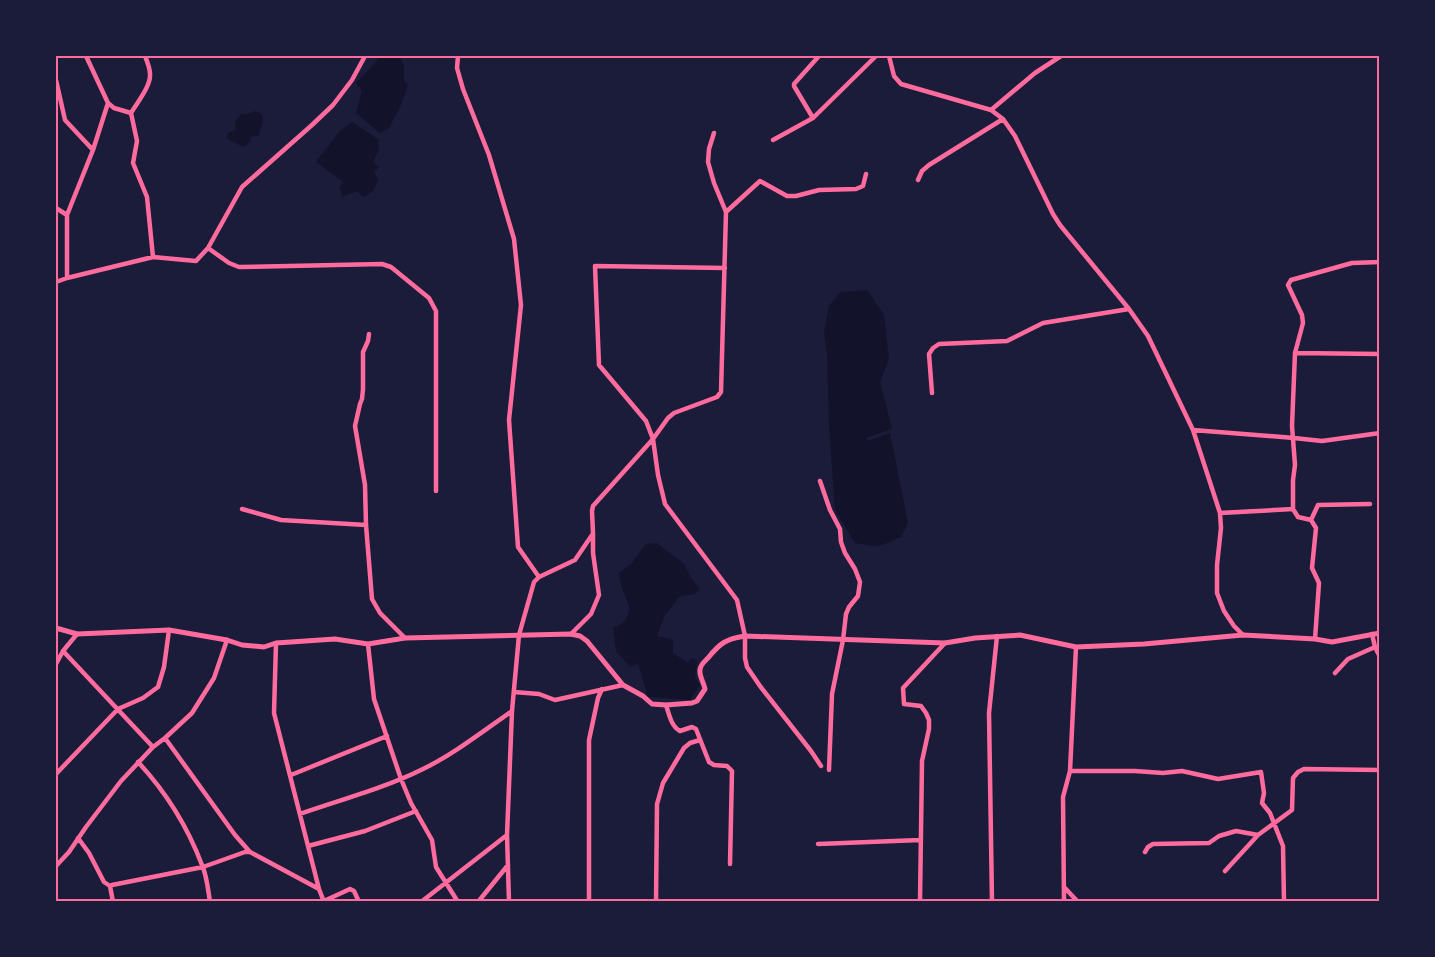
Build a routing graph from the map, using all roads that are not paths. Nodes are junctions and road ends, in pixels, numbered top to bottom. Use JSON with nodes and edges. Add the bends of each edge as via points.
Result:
{"nodes":[{"id":1,"x":86,"y":56,"type":"edge"},
{"id":2,"x":145,"y":56,"type":"edge"},
{"id":3,"x":365,"y":56,"type":"edge"},
{"id":4,"x":458,"y":56,"type":"edge"},
{"id":5,"x":819,"y":56,"type":"edge"},
{"id":6,"x":876,"y":56,"type":"edge"},
{"id":7,"x":889,"y":56,"type":"edge"},
{"id":8,"x":1061,"y":56,"type":"edge"},
{"id":9,"x":56,"y":80,"type":"edge"},
{"id":10,"x":108,"y":103,"type":"junction"},
{"id":11,"x":991,"y":110,"type":"junction"},
{"id":12,"x":131,"y":113,"type":"junction"},
{"id":13,"x":813,"y":118,"type":"junction"},
{"id":14,"x":1003,"y":119,"type":"junction"},
{"id":15,"x":714,"y":133,"type":"dead end"},
{"id":16,"x":773,"y":140,"type":"dead end"},
{"id":17,"x":93,"y":150,"type":"junction"},
{"id":18,"x":866,"y":174,"type":"dead end"},
{"id":19,"x":918,"y":180,"type":"dead end"},
{"id":20,"x":56,"y":208,"type":"edge"},
{"id":21,"x":726,"y":213,"type":"junction"},
{"id":22,"x":67,"y":215,"type":"junction"},
{"id":23,"x":208,"y":248,"type":"junction"},
{"id":24,"x":153,"y":257,"type":"junction"},
{"id":25,"x":1380,"y":262,"type":"edge"},
{"id":26,"x":724,"y":268,"type":"junction"},
{"id":27,"x":67,"y":278,"type":"junction"},
{"id":28,"x":56,"y":282,"type":"edge"},
{"id":29,"x":1129,"y":309,"type":"junction"},
{"id":30,"x":369,"y":333,"type":"dead end"},
{"id":31,"x":1295,"y":353,"type":"junction"},
{"id":32,"x":1380,"y":354,"type":"edge"},
{"id":33,"x":932,"y":393,"type":"dead end"},
{"id":34,"x":1193,"y":430,"type":"junction"},
{"id":35,"x":1380,"y":433,"type":"edge"},
{"id":36,"x":1294,"y":438,"type":"junction"},
{"id":37,"x":653,"y":439,"type":"junction"},
{"id":38,"x":820,"y":481,"type":"dead end"},
{"id":39,"x":436,"y":491,"type":"dead end"},
{"id":40,"x":1370,"y":504,"type":"dead end"},
{"id":41,"x":242,"y":509,"type":"dead end"},
{"id":42,"x":1293,"y":509,"type":"junction"},
{"id":43,"x":1220,"y":513,"type":"junction"},
{"id":44,"x":1311,"y":520,"type":"junction"},
{"id":45,"x":366,"y":525,"type":"junction"},
{"id":46,"x":593,"y":533,"type":"junction"},
{"id":47,"x":539,"y":577,"type":"junction"},
{"id":48,"x":56,"y":628,"type":"edge"},
{"id":49,"x":169,"y":630,"type":"junction"},
{"id":50,"x":1380,"y":633,"type":"edge"},
{"id":51,"x":77,"y":634,"type":"junction"},
{"id":52,"x":571,"y":634,"type":"junction"},
{"id":53,"x":1372,"y":634,"type":"junction"},
{"id":54,"x":519,"y":635,"type":"junction"},
{"id":55,"x":1243,"y":635,"type":"junction"},
{"id":56,"x":745,"y":636,"type":"junction"},
{"id":57,"x":997,"y":636,"type":"junction"},
{"id":58,"x":405,"y":638,"type":"junction"},
{"id":59,"x":1316,"y":639,"type":"junction"},
{"id":60,"x":227,"y":640,"type":"junction"},
{"id":61,"x":843,"y":640,"type":"junction"},
{"id":62,"x":276,"y":643,"type":"junction"},
{"id":63,"x":945,"y":643,"type":"junction"},
{"id":64,"x":368,"y":644,"type":"junction"},
{"id":65,"x":1076,"y":647,"type":"junction"},
{"id":66,"x":1375,"y":647,"type":"junction"},
{"id":67,"x":63,"y":651,"type":"junction"},
{"id":68,"x":1380,"y":657,"type":"edge"},
{"id":69,"x":56,"y":664,"type":"edge"},
{"id":70,"x":1335,"y":673,"type":"dead end"},
{"id":71,"x":623,"y":686,"type":"junction"},
{"id":72,"x":602,"y":689,"type":"junction"},
{"id":73,"x":514,"y":692,"type":"junction"},
{"id":74,"x":666,"y":705,"type":"junction"},
{"id":75,"x":118,"y":709,"type":"junction"},
{"id":76,"x":512,"y":711,"type":"junction"},
{"id":77,"x":387,"y":736,"type":"junction"},
{"id":78,"x":165,"y":738,"type":"junction"},
{"id":79,"x":700,"y":740,"type":"junction"},
{"id":80,"x":153,"y":747,"type":"junction"},
{"id":81,"x":138,"y":762,"type":"junction"},
{"id":82,"x":821,"y":766,"type":"dead end"},
{"id":83,"x":829,"y":770,"type":"dead end"},
{"id":84,"x":1380,"y":770,"type":"edge"},
{"id":85,"x":1070,"y":771,"type":"junction"},
{"id":86,"x":56,"y":774,"type":"edge"},
{"id":87,"x":291,"y":775,"type":"junction"},
{"id":88,"x":401,"y":779,"type":"junction"},
{"id":89,"x":416,"y":811,"type":"junction"},
{"id":90,"x":300,"y":814,"type":"junction"},
{"id":91,"x":1273,"y":825,"type":"junction"},
{"id":92,"x":507,"y":835,"type":"junction"},
{"id":93,"x":1258,"y":836,"type":"junction"},
{"id":94,"x":78,"y":838,"type":"junction"},
{"id":95,"x":920,"y":840,"type":"junction"},
{"id":96,"x":818,"y":844,"type":"dead end"},
{"id":97,"x":308,"y":846,"type":"junction"},
{"id":98,"x":250,"y":852,"type":"junction"},
{"id":99,"x":1145,"y":852,"type":"dead end"},
{"id":100,"x":730,"y":864,"type":"dead end"},
{"id":101,"x":508,"y":865,"type":"junction"},
{"id":102,"x":56,"y":866,"type":"edge"},
{"id":103,"x":203,"y":867,"type":"junction"},
{"id":104,"x":1225,"y":871,"type":"dead end"},
{"id":105,"x":446,"y":884,"type":"junction"},
{"id":106,"x":110,"y":886,"type":"junction"},
{"id":107,"x":1064,"y":886,"type":"junction"},
{"id":108,"x":319,"y":889,"type":"junction"},
{"id":109,"x":324,"y":901,"type":"edge"},
{"id":110,"x":113,"y":902,"type":"edge"},
{"id":111,"x":210,"y":902,"type":"edge"},
{"id":112,"x":359,"y":902,"type":"edge"},
{"id":113,"x":421,"y":902,"type":"edge"},
{"id":114,"x":458,"y":902,"type":"edge"},
{"id":115,"x":478,"y":902,"type":"edge"},
{"id":116,"x":509,"y":902,"type":"edge"},
{"id":117,"x":589,"y":902,"type":"edge"},
{"id":118,"x":656,"y":902,"type":"edge"},
{"id":119,"x":920,"y":902,"type":"edge"},
{"id":120,"x":992,"y":902,"type":"edge"},
{"id":121,"x":1064,"y":902,"type":"edge"},
{"id":122,"x":1078,"y":902,"type":"edge"},
{"id":123,"x":1284,"y":902,"type":"edge"}],
"edges":[{"from":1,"to":10,"type":"street"},
{"from":2,"to":12,"type":"street","via":[[150,79]]},
{"from":3,"to":23,"type":"street","via":[[333,105],[242,187]]},
{"from":4,"to":47,"type":"street","via":[[456,68],[489,155],[514,239],[521,305],[509,420],[518,547]]},
{"from":5,"to":13,"type":"street","via":[[794,84]]},
{"from":6,"to":13,"type":"street"},
{"from":7,"to":11,"type":"street","via":[[894,76],[901,84]]},
{"from":8,"to":11,"type":"street"},
{"from":9,"to":17,"type":"street","via":[[65,120]]},
{"from":10,"to":12,"type":"street"},
{"from":10,"to":17,"type":"street"},
{"from":11,"to":14,"type":"street"},
{"from":12,"to":24,"type":"street","via":[[137,141],[133,163],[147,197]]},
{"from":13,"to":16,"type":"street"},
{"from":14,"to":19,"type":"street","via":[[929,165]]},
{"from":14,"to":29,"type":"street","via":[[1060,225]]},
{"from":15,"to":21,"type":"street","via":[[708,162]]},
{"from":17,"to":22,"type":"street"},
{"from":18,"to":21,"type":"street","via":[[863,186],[856,189],[819,190],[796,196],[787,196],[760,182]]},
{"from":20,"to":22,"type":"street"},
{"from":21,"to":26,"type":"street"},
{"from":22,"to":27,"type":"street"},
{"from":23,"to":24,"type":"street","via":[[196,261]]},
{"from":23,"to":39,"type":"street","via":[[239,267],[382,264],[429,298],[436,311]]},
{"from":24,"to":27,"type":"street"},
{"from":25,"to":31,"type":"street","via":[[1352,263],[1291,280],[1288,285],[1303,323]]},
{"from":26,"to":37,"type":"street","via":[[721,392],[674,413]]},
{"from":26,"to":37,"type":"street","via":[[595,266],[599,365],[646,420]]},
{"from":27,"to":28,"type":"street"},
{"from":29,"to":33,"type":"street","via":[[1043,323],[1007,340],[939,344],[929,354]]},
{"from":29,"to":34,"type":"street","via":[[1148,336]]},
{"from":30,"to":45,"type":"street","via":[[363,352],[363,389],[356,426],[365,485]]},
{"from":31,"to":32,"type":"street"},
{"from":31,"to":36,"type":"street"},
{"from":34,"to":36,"type":"street"},
{"from":34,"to":43,"type":"street"},
{"from":35,"to":36,"type":"street","via":[[1322,441]]},
{"from":36,"to":42,"type":"street"},
{"from":37,"to":46,"type":"street","via":[[593,506]]},
{"from":37,"to":56,"type":"street","via":[[665,504],[737,600]]},
{"from":38,"to":61,"type":"street","via":[[840,529],[845,554],[860,582],[858,596],[846,614]]},
{"from":40,"to":44,"type":"street","via":[[1318,505]]},
{"from":41,"to":45,"type":"street","via":[[281,520]]},
{"from":42,"to":43,"type":"street"},
{"from":42,"to":44,"type":"street","via":[[1298,517]]},
{"from":43,"to":55,"type":"street","via":[[1216,593],[1224,611]]},
{"from":44,"to":59,"type":"street","via":[[1316,528],[1312,568],[1319,583]]},
{"from":45,"to":58,"type":"street","via":[[372,599]]},
{"from":46,"to":47,"type":"street","via":[[575,560]]},
{"from":46,"to":52,"type":"street","via":[[598,596],[591,614]]},
{"from":47,"to":54,"type":"street","via":[[534,582]]},
{"from":48,"to":51,"type":"street"},
{"from":49,"to":51,"type":"street"},
{"from":49,"to":60,"type":"street"},
{"from":49,"to":75,"type":"street","via":[[158,687]]},
{"from":50,"to":53,"type":"street"},
{"from":51,"to":67,"type":"street"},
{"from":52,"to":54,"type":"street"},
{"from":52,"to":71,"type":"street","via":[[587,641]]},
{"from":53,"to":59,"type":"street","via":[[1332,642]]},
{"from":53,"to":66,"type":"street"},
{"from":54,"to":58,"type":"street"},
{"from":54,"to":73,"type":"street"},
{"from":55,"to":59,"type":"street"},
{"from":55,"to":65,"type":"street"},
{"from":56,"to":61,"type":"street"},
{"from":56,"to":74,"type":"street","via":[[717,646],[701,666],[699,673],[705,689],[697,701]]},
{"from":56,"to":82,"type":"street","via":[[747,667]]},
{"from":57,"to":63,"type":"street"},
{"from":57,"to":65,"type":"street","via":[[1020,635]]},
{"from":57,"to":120,"type":"street","via":[[989,713]]},
{"from":58,"to":64,"type":"street"},
{"from":60,"to":62,"type":"street","via":[[264,647]]},
{"from":60,"to":78,"type":"street","via":[[214,678],[192,713]]},
{"from":61,"to":63,"type":"street"},
{"from":61,"to":83,"type":"street","via":[[832,694]]},
{"from":62,"to":64,"type":"street","via":[[335,639]]},
{"from":62,"to":87,"type":"street","via":[[274,713]]},
{"from":63,"to":95,"type":"street","via":[[903,688],[904,704],[921,706],[929,720],[922,761]]},
{"from":64,"to":77,"type":"street","via":[[374,699]]},
{"from":65,"to":85,"type":"street"},
{"from":66,"to":68,"type":"street"},
{"from":66,"to":70,"type":"street","via":[[1348,660]]},
{"from":67,"to":69,"type":"street"},
{"from":67,"to":75,"type":"street"},
{"from":71,"to":72,"type":"street"},
{"from":71,"to":74,"type":"street","via":[[652,704]]},
{"from":72,"to":73,"type":"street","via":[[555,700]]},
{"from":72,"to":117,"type":"street","via":[[589,740]]},
{"from":73,"to":76,"type":"street"},
{"from":74,"to":79,"type":"street","via":[[676,729],[692,727]]},
{"from":75,"to":80,"type":"street"},
{"from":75,"to":86,"type":"street"},
{"from":76,"to":88,"type":"street","via":[[457,750]]},
{"from":76,"to":92,"type":"street"},
{"from":77,"to":87,"type":"street"},
{"from":77,"to":88,"type":"street"},
{"from":78,"to":80,"type":"street"},
{"from":78,"to":98,"type":"street"},
{"from":79,"to":100,"type":"street","via":[[709,762],[732,771]]},
{"from":79,"to":118,"type":"street","via":[[684,748],[663,783],[657,804]]},
{"from":80,"to":81,"type":"street"},
{"from":81,"to":94,"type":"street"},
{"from":81,"to":103,"type":"street","via":[[181,821]]},
{"from":84,"to":91,"type":"street","via":[[1298,772],[1293,778],[1292,810]]},
{"from":85,"to":91,"type":"street","via":[[1182,771],[1218,779],[1261,772],[1262,803]]},
{"from":85,"to":107,"type":"street","via":[[1064,797]]},
{"from":87,"to":90,"type":"street"},
{"from":88,"to":89,"type":"street"},
{"from":88,"to":90,"type":"street"},
{"from":89,"to":97,"type":"street","via":[[365,831]]},
{"from":89,"to":105,"type":"street","via":[[432,840],[435,864]]},
{"from":90,"to":97,"type":"street"},
{"from":91,"to":93,"type":"street"},
{"from":91,"to":123,"type":"street","via":[[1284,853]]},
{"from":92,"to":101,"type":"street"},
{"from":92,"to":105,"type":"street"},
{"from":93,"to":99,"type":"street","via":[[1236,831],[1209,843],[1153,844]]},
{"from":93,"to":104,"type":"street"},
{"from":94,"to":102,"type":"street"},
{"from":94,"to":106,"type":"street"},
{"from":95,"to":96,"type":"street"},
{"from":95,"to":119,"type":"street"},
{"from":97,"to":108,"type":"street"},
{"from":98,"to":103,"type":"street"},
{"from":98,"to":108,"type":"street"},
{"from":101,"to":115,"type":"street"},
{"from":101,"to":116,"type":"street"},
{"from":103,"to":106,"type":"street"},
{"from":103,"to":111,"type":"street"},
{"from":105,"to":113,"type":"street"},
{"from":105,"to":114,"type":"street"},
{"from":106,"to":110,"type":"street"},
{"from":107,"to":121,"type":"street"},
{"from":107,"to":122,"type":"street"},
{"from":108,"to":109,"type":"street"},
{"from":109,"to":112,"type":"street","via":[[350,889]]}]}
